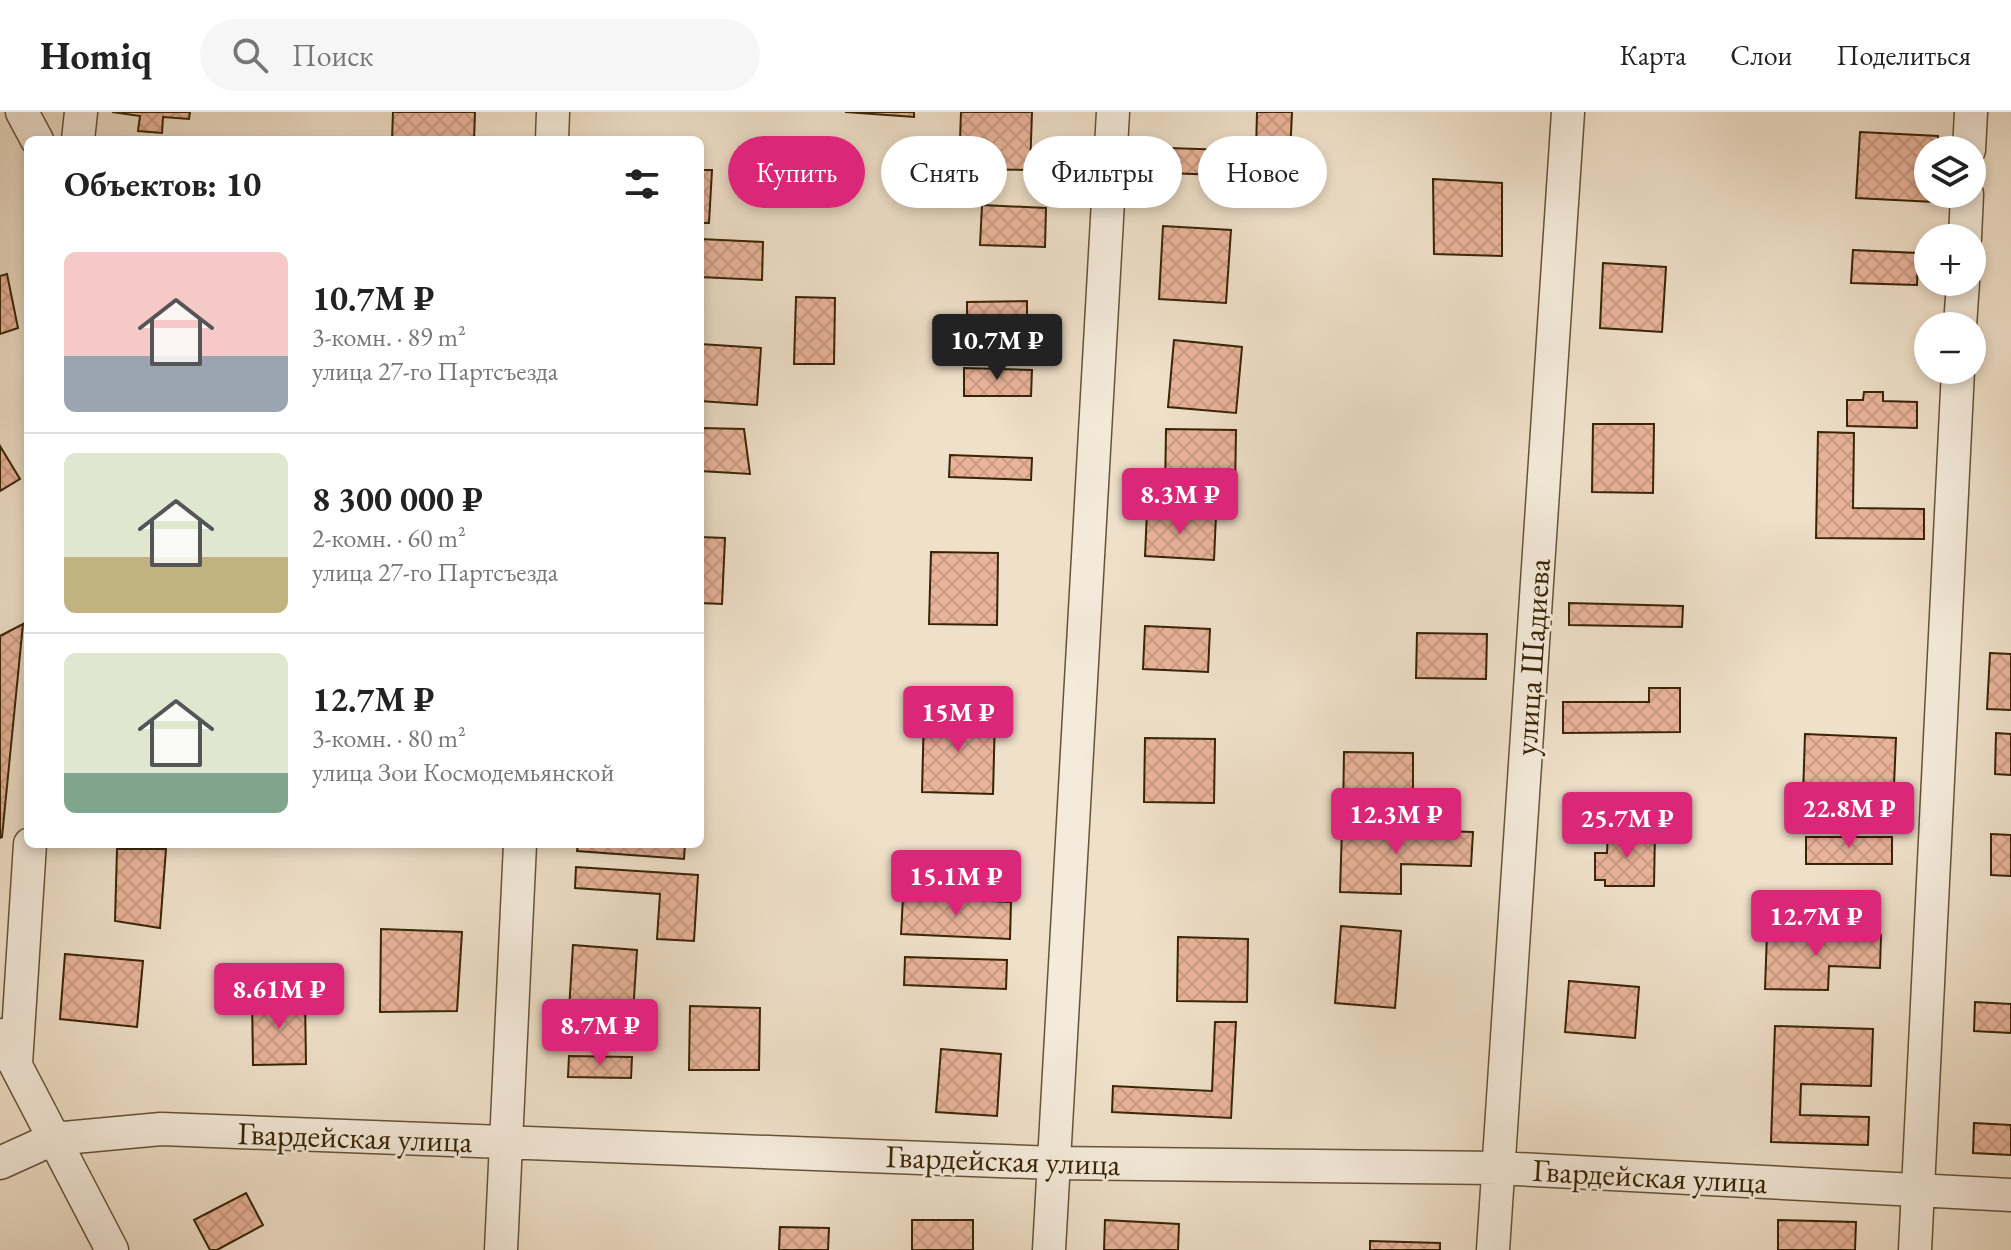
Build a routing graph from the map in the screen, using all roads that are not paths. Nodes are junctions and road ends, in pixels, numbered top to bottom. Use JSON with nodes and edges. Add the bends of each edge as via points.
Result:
{"nodes":[{"id":1,"x":22,"y":112,"type":"edge"},
{"id":2,"x":81,"y":112,"type":"edge"},
{"id":3,"x":553,"y":112,"type":"edge"},
{"id":4,"x":1113,"y":112,"type":"edge"},
{"id":5,"x":1568,"y":112,"type":"edge"},
{"id":6,"x":1971,"y":112,"type":"edge"},
{"id":7,"x":35,"y":136,"type":"edge"},
{"id":8,"x":78,"y":136,"type":"edge"},
{"id":9,"x":552,"y":136,"type":"edge"},
{"id":10,"x":1970,"y":136,"type":"edge"},
{"id":11,"x":1957,"y":384,"type":"edge"},
{"id":12,"x":30,"y":848,"type":"edge"},
{"id":13,"x":520,"y":848,"type":"edge"},
{"id":14,"x":0,"y":1035,"type":"edge"},
{"id":15,"x":16,"y":1067,"type":"junction"},
{"id":16,"x":53,"y":1139,"type":"junction"},
{"id":17,"x":506,"y":1143,"type":"junction"},
{"id":18,"x":0,"y":1163,"type":"edge"},
{"id":19,"x":1054,"y":1163,"type":"junction"},
{"id":20,"x":1498,"y":1168,"type":"junction"},
{"id":21,"x":1918,"y":1190,"type":"junction"},
{"id":22,"x":2011,"y":1195,"type":"edge"},
{"id":23,"x":112,"y":1250,"type":"edge"},
{"id":24,"x":501,"y":1250,"type":"edge"},
{"id":25,"x":1049,"y":1250,"type":"edge"},
{"id":26,"x":1493,"y":1250,"type":"edge"},
{"id":27,"x":1915,"y":1250,"type":"edge"}],
"edges":[{"from":1,"to":7,"type":"street"},
{"from":2,"to":8,"type":"street"},
{"from":3,"to":9,"type":"street"},
{"from":4,"to":19,"type":"street"},
{"from":5,"to":20,"type":"street","name":"улица Шадиева"},
{"from":6,"to":10,"type":"street"},
{"from":11,"to":21,"type":"street"},
{"from":12,"to":15,"type":"street"},
{"from":13,"to":17,"type":"street"},
{"from":14,"to":15,"type":"street"},
{"from":15,"to":16,"type":"street"},
{"from":16,"to":17,"type":"street","name":"Гвардейская улица","via":[[161,1129]]},
{"from":16,"to":18,"type":"street","name":"Гвардейская улица"},
{"from":16,"to":23,"type":"street"},
{"from":17,"to":19,"type":"street","name":"Гвардейская улица"},
{"from":17,"to":24,"type":"street"},
{"from":19,"to":20,"type":"street","name":"Гвардейская улица"},
{"from":19,"to":25,"type":"street"},
{"from":20,"to":21,"type":"street","name":"Гвардейская улица"},
{"from":20,"to":26,"type":"street","name":"улица Шадиева"},
{"from":21,"to":22,"type":"street","name":"Гвардейская улица"},
{"from":21,"to":27,"type":"street"}]}
